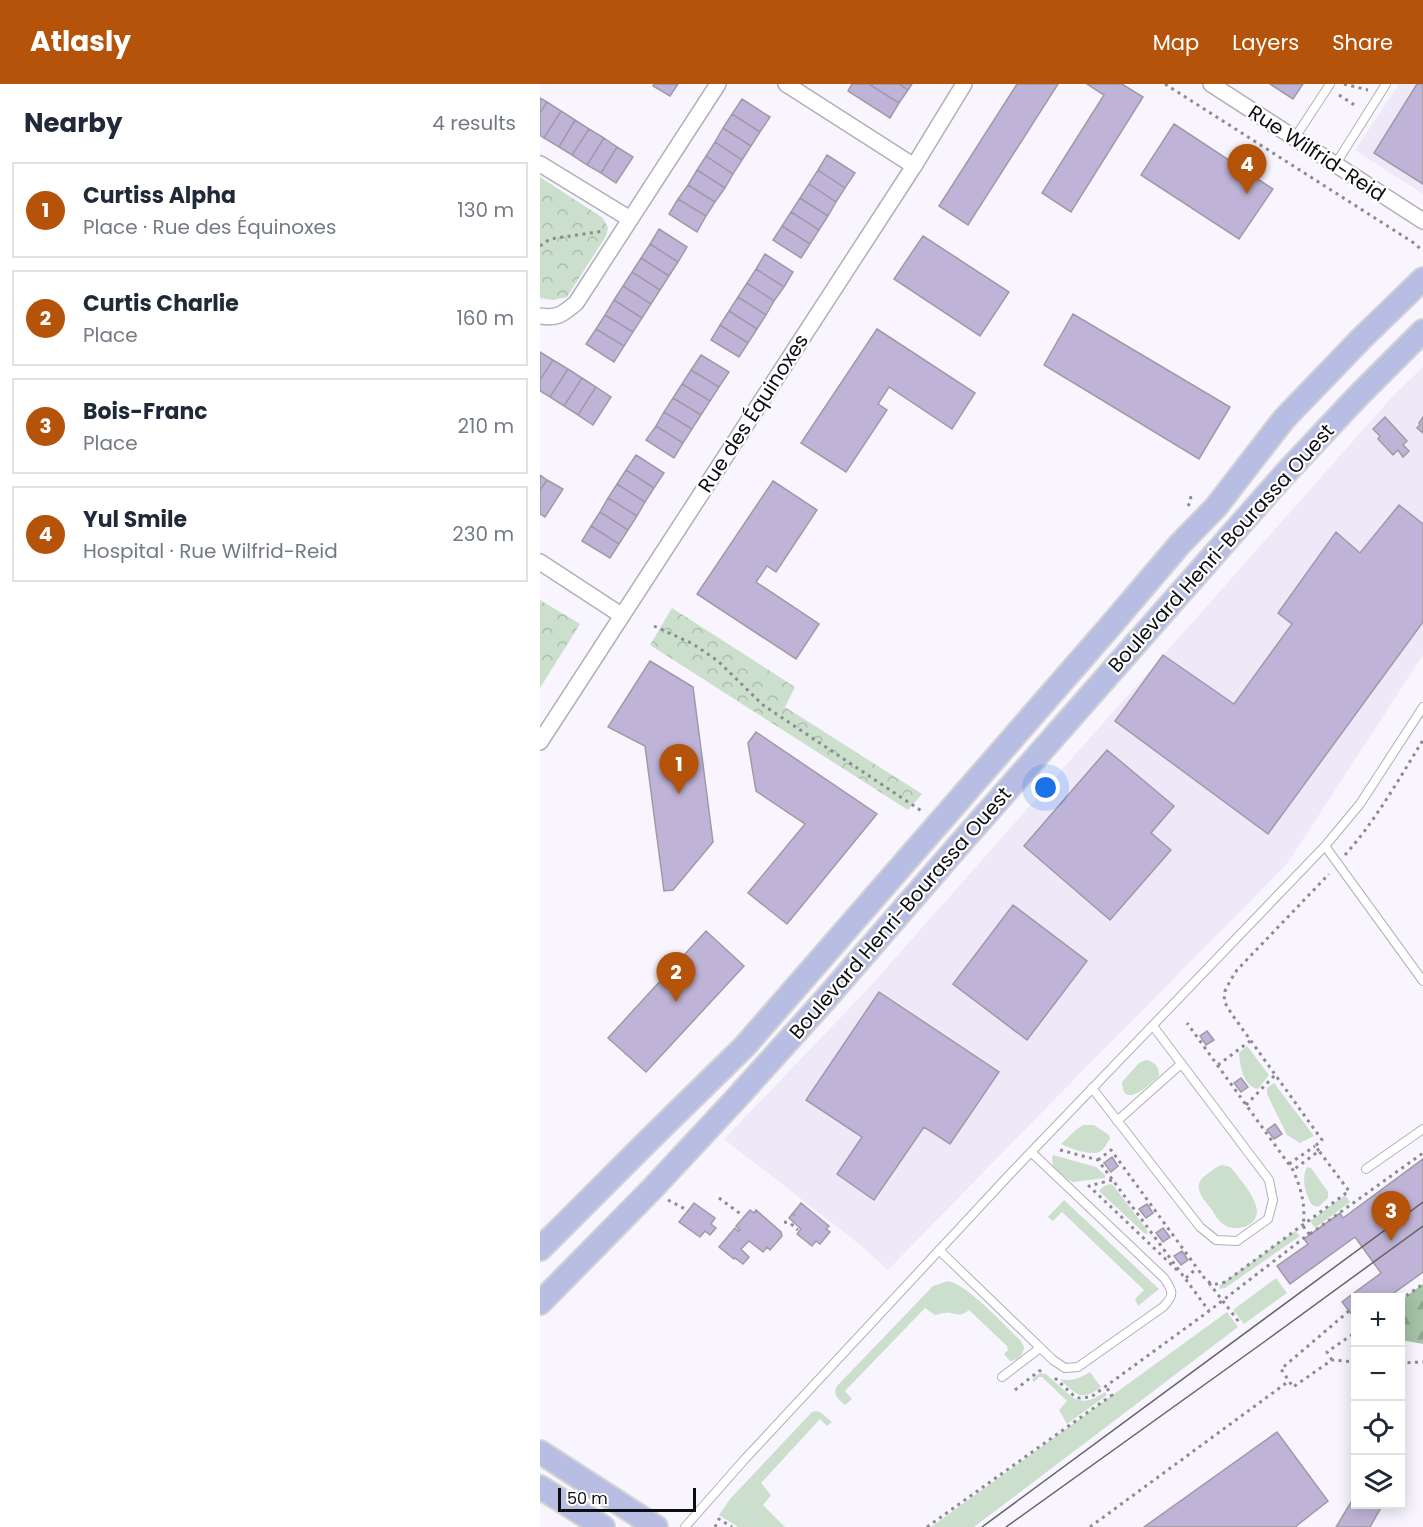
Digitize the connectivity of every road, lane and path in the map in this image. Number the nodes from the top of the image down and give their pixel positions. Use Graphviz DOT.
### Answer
graph roads {
  1 [pos="718,84"];
  2 [pos="786,84"];
  3 [pos="964,84"];
  4 [pos="1165,84"];
  5 [pos="1210,84"];
  6 [pos="1330,84"];
  7 [pos="1344,84"];
  8 [pos="1386,84"];
  9 [pos="1373,91"];
  10 [pos="1338,94"];
  11 [pos="1362,109"];
  12 [pos="1294,139"];
  13 [pos="540,164"];
  14 [pos="1335,165"];
  15 [pos="914,166"];
  16 [pos="630,219"];
  17 [pos="1423,221"];
  18 [pos="606,231"];
  19 [pos="540,246"];
  20 [pos="1423,251"];
  21 [pos="1423,279"];
  22 [pos="540,316"];
  23 [pos="1423,331"];
  24 [pos="540,562"];
  25 [pos="621,615"];
  26 [pos="654,626"];
  27 [pos="1423,707"];
  28 [pos="1423,740"];
  29 [pos="540,742"];
  30 [pos="924,813"];
  31 [pos="1325,846"];
  32 [pos="1345,855"];
  33 [pos="1328,876"];
  34 [pos="1423,981"];
  35 [pos="1187,1023"];
  36 [pos="1152,1026"];
  37 [pos="1250,1041"];
  38 [pos="1181,1064"];
  39 [pos="1218,1066"];
  40 [pos="1275,1075"];
  41 [pos="1092,1088"];
  42 [pos="1246,1106"];
  43 [pos="1117,1121"];
  44 [pos="1423,1129"];
  45 [pos="1315,1146"];
  46 [pos="1060,1150"];
  47 [pos="1111,1150"];
  48 [pos="1319,1151"];
  49 [pos="1031,1152"];
  50 [pos="1423,1153"];
  51 [pos="1098,1160"];
  52 [pos="1289,1164"];
  53 [pos="1366,1169"];
  54 [pos="1293,1170"];
  55 [pos="1381,1174"];
  56 [pos="1113,1180"];
  57 [pos="1385,1180"];
  58 [pos="1349,1191"];
  59 [pos="662,1197"];
  60 [pos="719,1198"];
  61 [pos="685,1209"];
  62 [pos="742,1215"];
  63 [pos="784,1222"];
  64 [pos="798,1230"];
  65 [pos="1310,1234"];
  66 [pos="540,1249"];
  67 [pos="939,1250"];
  68 [pos="1197,1268"];
  69 [pos="1186,1278"];
  70 [pos="1209,1283"];
  71 [pos="1423,1284"];
  72 [pos="1405,1297"];
  73 [pos="1223,1300"];
  74 [pos="540,1303"];
  75 [pos="1209,1311"];
  76 [pos="1349,1311"];
  77 [pos="1239,1323"];
  78 [pos="1351,1335"];
  79 [pos="1040,1348"];
  80 [pos="1332,1360"];
  81 [pos="1351,1362"];
  82 [pos="1423,1362"];
  83 [pos="1405,1363"];
  84 [pos="1002,1377"];
  85 [pos="1289,1381"];
  86 [pos="1106,1387"];
  87 [pos="1015,1390"];
  88 [pos="540,1452"];
  89 [pos="540,1487"];
  90 [pos="591,1522"];
  91 [pos="656,1527"];
  92 [pos="686,1527"];
  93 [pos="715,1527"];
  94 [pos="732,1527"];
  95 [pos="927,1527"];
  96 [pos="1090,1527"];
  1 -- 16 [label="street"];
  2 -- 15 [label="street"];
  3 -- 15 [label="street, Rue des Équinoxes"];
  4 -- 20 [label="path, Rue Wilfrid-Reid"];
  5 -- 12 [label="street, Rue Wilfrid-Reid"];
  6 -- 12 [label="lane"];
  7 -- 9 [label="path"];
  8 -- 14 [label="lane"];
  10 -- 11 [label="path"];
  12 -- 14 [label="street, Rue Wilfrid-Reid"];
  13 -- 16 [label="street"];
  14 -- 17 [label="street, Rue Wilfrid-Reid"];
  15 -- 25 [label="street, Rue des Équinoxes"];
  16 -- 22 [label="street"];
  18 -- 19 [label="path"];
  21 -- 66 [label="main road, Boulevard Henri-Bourassa Ouest"];
  23 -- 74 [label="main road, Boulevard Henri-Bourassa Ouest"];
  24 -- 25 [label="street"];
  25 -- 29 [label="street, Rue des Équinoxes"];
  26 -- 30 [label="path"];
  27 -- 31 [label="lane"];
  28 -- 32 [label="path"];
  31 -- 34 [label="lane"];
  31 -- 36 [label="lane"];
  33 -- 37 [label="path"];
  35 -- 39 [label="path"];
  36 -- 38 [label="lane"];
  36 -- 41 [label="lane"];
  37 -- 39 [label="path"];
  37 -- 40 [label="path"];
  38 -- 43 [label="lane"];
  38 -- 43 [label="lane"];
  39 -- 42 [label="path"];
  40 -- 42 [label="path"];
  40 -- 45 [label="path"];
  41 -- 43 [label="lane"];
  41 -- 49 [label="lane"];
  42 -- 52 [label="path"];
  44 -- 53 [label="lane"];
  45 -- 48 [label="path"];
  45 -- 52 [label="path"];
  46 -- 51 [label="path"];
  47 -- 51 [label="path"];
  48 -- 54 [label="path"];
  48 -- 58 [label="path"];
  49 -- 67 [label="lane"];
  49 -- 79 [label="lane"];
  50 -- 57 [label="path"];
  51 -- 56 [label="path"];
  52 -- 54 [label="path"];
  54 -- 65 [label="path"];
  55 -- 57 [label="path"];
  56 -- 69 [label="path"];
  56 -- 69 [label="path"];
  57 -- 65 [label="path"];
  59 -- 61 [label="path"];
  60 -- 62 [label="path"];
  63 -- 64 [label="path"];
  65 -- 73 [label="path"];
  67 -- 79 [label="lane"];
  67 -- 92 [label="lane"];
  68 -- 69 [label="path"];
  69 -- 75 [label="path"];
  70 -- 73 [label="path"];
  71 -- 72 [label="path"];
  73 -- 75 [label="path"];
  73 -- 77 [label="path"];
  75 -- 86 [label="path"];
  76 -- 85 [label="path"];
  78 -- 80 [label="path"];
  79 -- 84 [label="lane"];
  80 -- 81 [label="path"];
  80 -- 85 [label="path"];
  82 -- 83 [label="path"];
  85 -- 96 [label="path"];
  86 -- 87 [label="path"];
  86 -- 95 [label="path"];
  88 -- 91 [label="main road"];
  89 -- 90 [label="main road"];
  93 -- 94 [label="path"];
}
